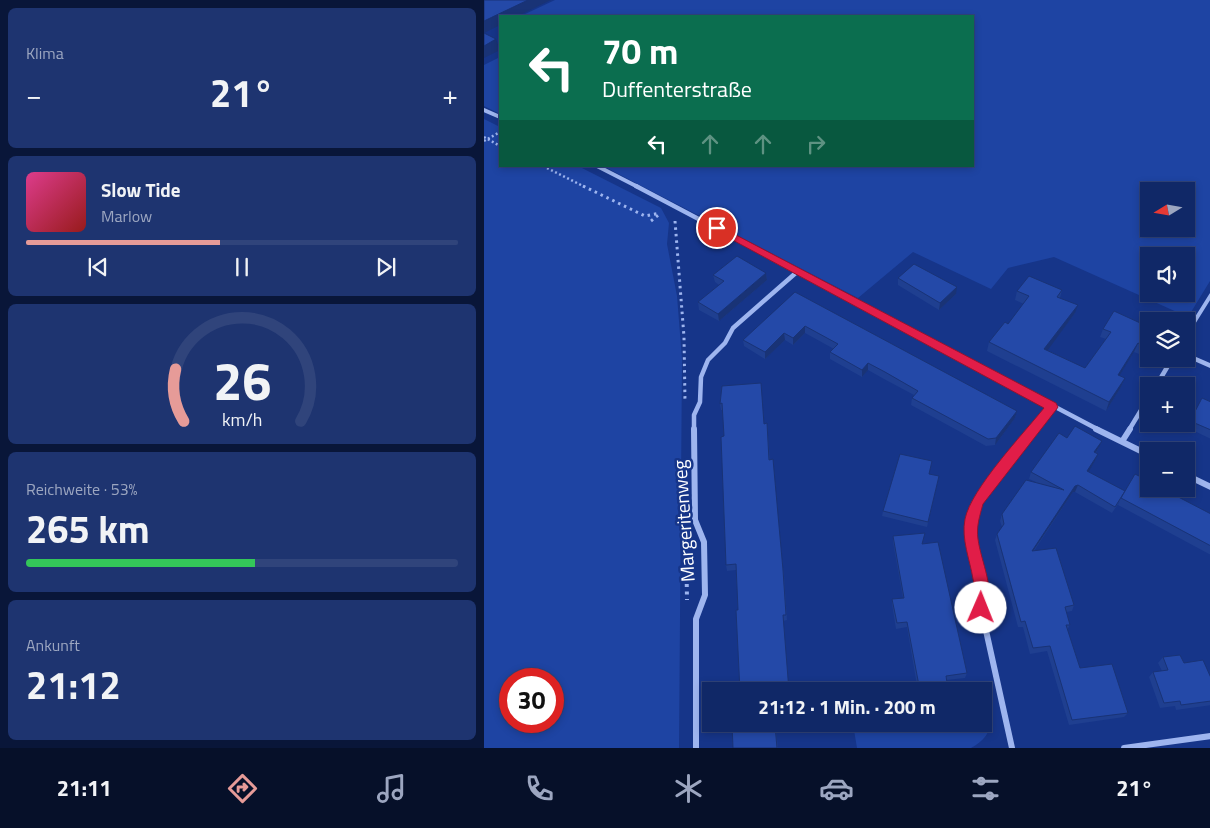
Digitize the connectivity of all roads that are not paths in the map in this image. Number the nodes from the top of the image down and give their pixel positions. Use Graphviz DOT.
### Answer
graph roads {
  1 [pos="484,110"];
  2 [pos="499,117"];
  3 [pos="599,167"];
  4 [pos="798,271"];
  5 [pos="1210,295"];
  6 [pos="1195,320"];
  7 [pos="1195,359"];
  8 [pos="1210,366"];
  9 [pos="1052,407"];
  10 [pos="1140,412"];
  11 [pos="1123,440"];
  12 [pos="1140,449"];
  13 [pos="1195,480"];
  14 [pos="1210,487"];
  15 [pos="1210,736"];
  16 [pos="696,748"];
  17 [pos="1012,748"];
  18 [pos="1124,748"];
  1 -- 2 [label="street"];
  3 -- 4 [label="street"];
  4 -- 9 [label="street"];
  4 -- 16 [label="street, Margeritenweg"];
  5 -- 6 [label="lane"];
  7 -- 8 [label="street"];
  9 -- 11 [label="street"];
  9 -- 17 [label="street"];
  10 -- 11 [label="street"];
  11 -- 12 [label="street"];
  13 -- 14 [label="street"];
  15 -- 18 [label="street"];
}
